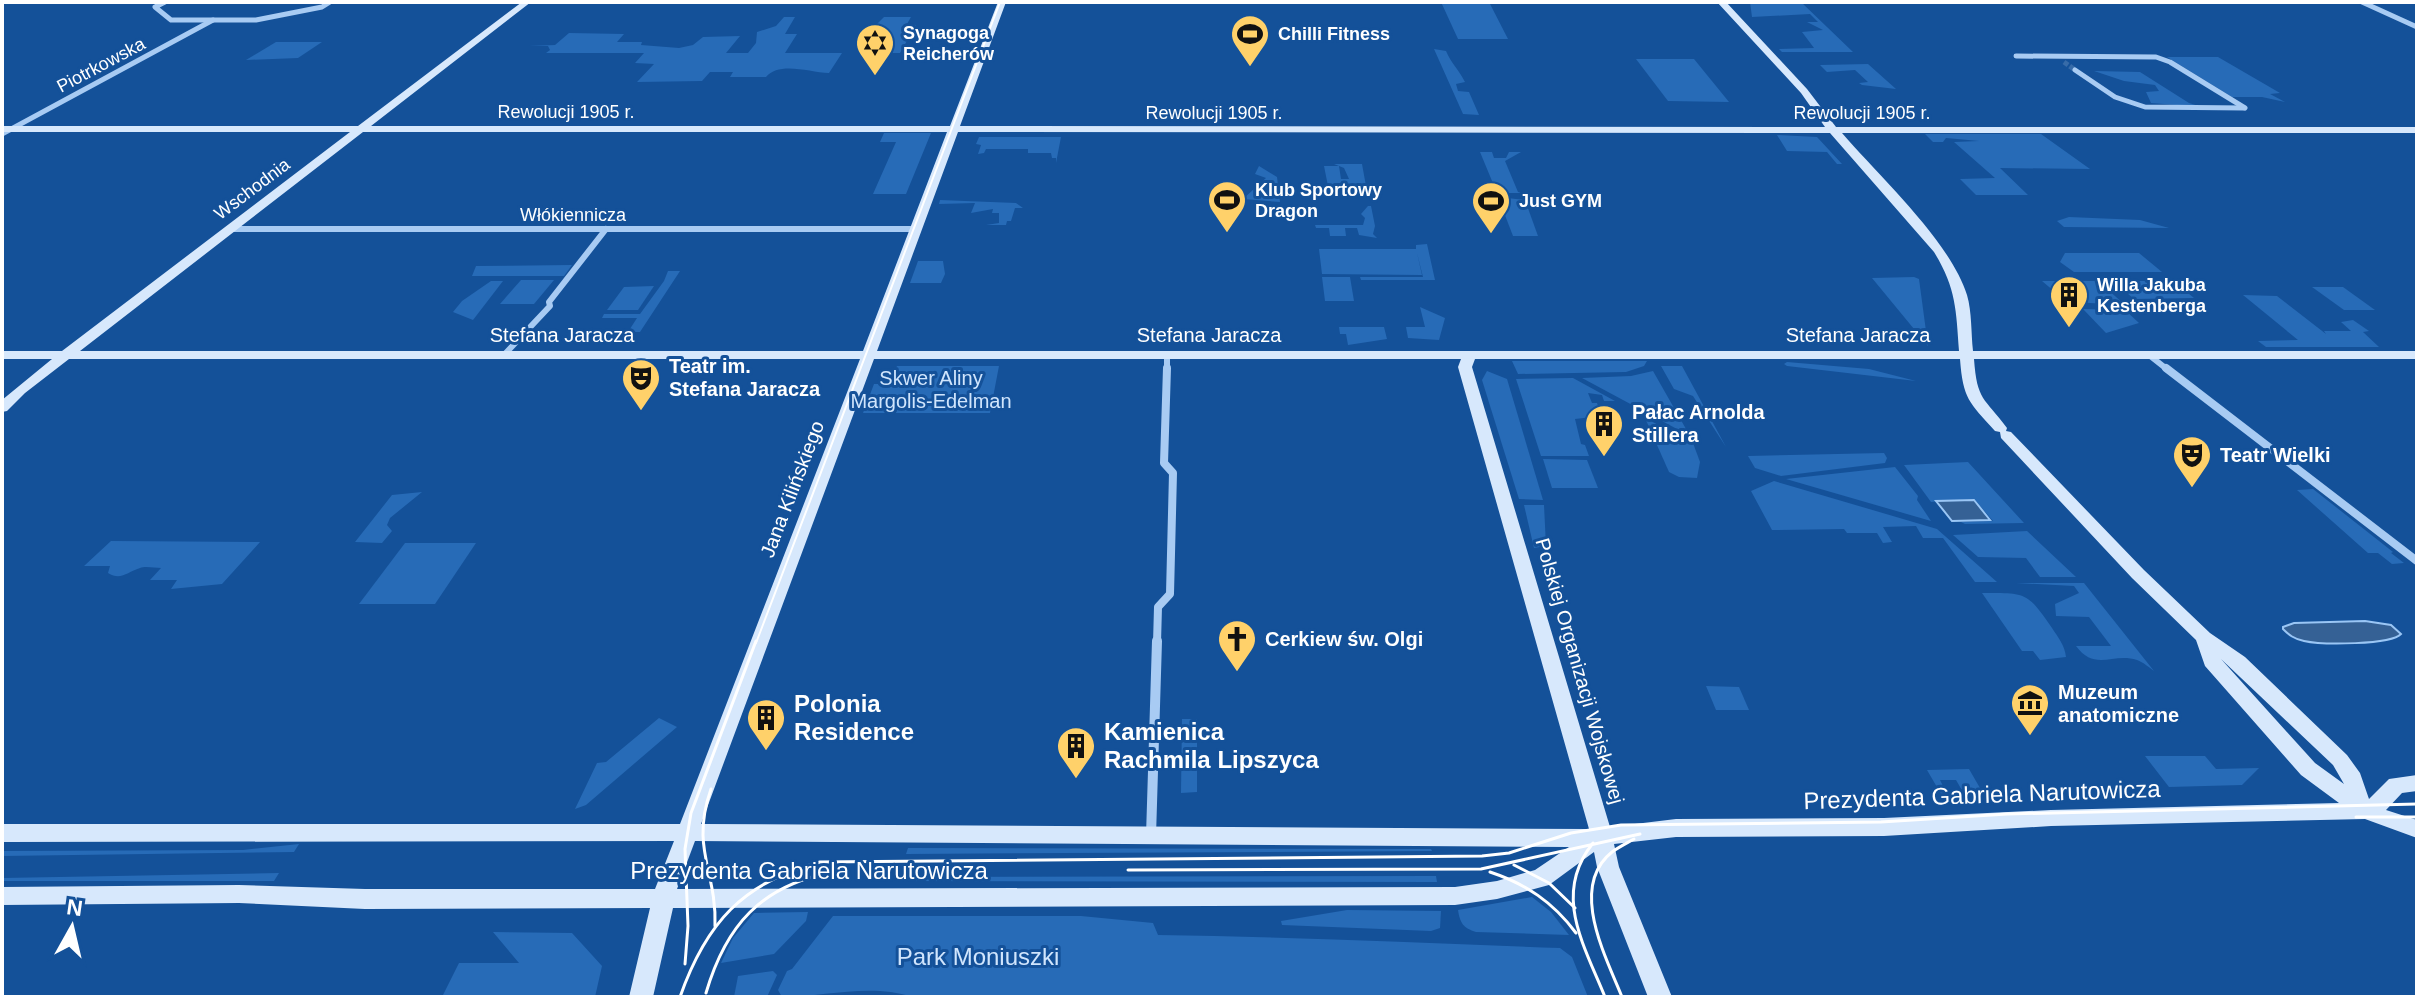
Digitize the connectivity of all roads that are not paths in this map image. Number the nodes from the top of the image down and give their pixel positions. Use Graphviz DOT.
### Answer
graph roads {
  1 [pos="165,2"];
  2 [pos="330,2"];
  3 [pos="527,2"];
  4 [pos="1013,2"];
  5 [pos="1721,2"];
  6 [pos="2362,2"];
  7 [pos="1001,5"];
  8 [pos="213,20"];
  9 [pos="2417,27"];
  10 [pos="2016,56"];
  11 [pos="2055,56"];
  12 [pos="2064,62"];
  13 [pos="2075,70"];
  14 [pos="361,129"];
  15 [pos="954,129"];
  16 [pos="1832,129"];
  17 [pos="2417,130"];
  18 [pos="5,131"];
  19 [pos="230,229"];
  20 [pos="606,229"];
  21 [pos="916,229"];
  22 [pos="2,355"];
  23 [pos="65,355"];
  24 [pos="504,355"];
  25 [pos="1470,355"];
  26 [pos="1965,355"];
  27 [pos="2149,355"];
  28 [pos="2417,355"];
  29 [pos="868,356"];
  30 [pos="1167,356"];
  31 [pos="2,408"];
  32 [pos="2417,561"];
  33 [pos="2204,637"];
  34 [pos="2417,783"];
  35 [pos="2365,811"];
  36 [pos="2417,829"];
  37 [pos="2,833"];
  38 [pos="687,833"];
  39 [pos="1150,837"];
  40 [pos="1601,837"];
  41 [pos="2,896"];
  42 [pos="662,898"];
  43 [pos="641,997"];
  44 [pos="1660,997"];
  1 -- 8 [label="street"];
  2 -- 8 [label="street"];
  3 -- 14 [label="street, Wschodnia"];
  4 -- 7 [label="street"];
  5 -- 16 [label="street"];
  6 -- 9 [label="street"];
  7 -- 15 [label="street, Jana Kilińskiego"];
  8 -- 18 [label="street, Piotrkowska"];
  10 -- 11 [label="street"];
  11 -- 12 [label="street"];
  11 -- 13 [label="street"];
  14 -- 15 [label="street, Rewolucji 1905 r."];
  14 -- 18 [label="street, Rewolucji 1905 r."];
  14 -- 19 [label="street, Wschodnia"];
  15 -- 16 [label="street, Rewolucji 1905 r."];
  15 -- 21 [label="street, Jana Kilińskiego"];
  16 -- 17 [label="street, Rewolucji 1905 r."];
  16 -- 26 [label="street"];
  19 -- 20 [label="street, Włókiennicza"];
  19 -- 23 [label="street, Wschodnia"];
  20 -- 21 [label="street, Włókiennicza"];
  20 -- 24 [label="street"];
  21 -- 29 [label="street, Jana Kilińskiego"];
  22 -- 23 [label="street, Stefana Jaracza"];
  23 -- 24 [label="street, Stefana Jaracza"];
  23 -- 31 [label="street, Wschodnia"];
  24 -- 29 [label="street, Stefana Jaracza"];
  25 -- 26 [label="street, Stefana Jaracza"];
  25 -- 30 [label="street, Stefana Jaracza"];
  25 -- 40 [label="street, Polskiej Organizacji Wojskowej"];
  26 -- 27 [label="street, Stefana Jaracza"];
  26 -- 33 [label="street"];
  27 -- 28 [label="street, Stefana Jaracza"];
  27 -- 32 [label="street"];
  29 -- 30 [label="street, Stefana Jaracza"];
  29 -- 38 [label="street, Jana Kilińskiego"];
  30 -- 39 [label="street"];
  33 -- 35 [label="street"];
  33 -- 35 [label="street"];
  34 -- 35 [label="street"];
  35 -- 36 [label="street, Prezydenta Gabriela Narutowicza"];
  35 -- 40 [label="street, Prezydenta Gabriela Narutowicza"];
  37 -- 38 [label="street, Prezydenta Gabriela Narutowicza"];
  38 -- 39 [label="street, Prezydenta Gabriela Narutowicza"];
  38 -- 42 [label="street, Jana Kilińskiego"];
  39 -- 40 [label="street, Prezydenta Gabriela Narutowicza"];
  40 -- 42 [label="street, Prezydenta Gabriela Narutowicza"];
  40 -- 44 [label="street, Polskiej Organizacji Wojskowej"];
  41 -- 42 [label="street, Prezydenta Gabriela Narutowicza"];
  42 -- 43 [label="street, Jana Kilińskiego"];
}
